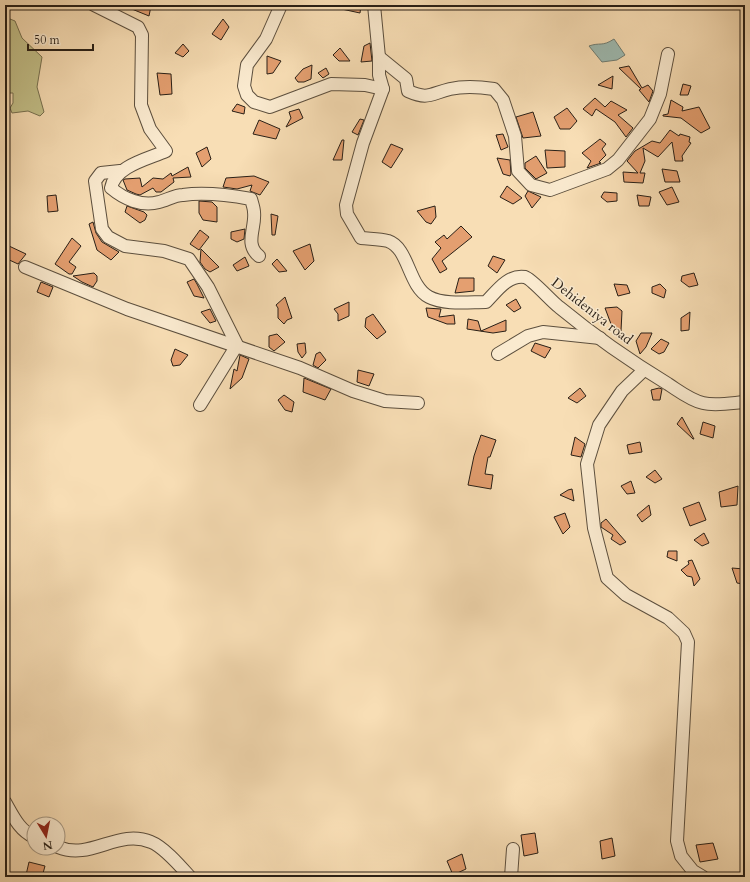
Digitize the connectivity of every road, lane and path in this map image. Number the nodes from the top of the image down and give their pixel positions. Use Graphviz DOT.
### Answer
graph roads {
  1 [pos="94,5"];
  2 [pos="281,5"];
  3 [pos="374,5"];
  4 [pos="668,54"];
  5 [pos="379,57"];
  6 [pos="383,89"];
  7 [pos="120,171"];
  8 [pos="259,256"];
  9 [pos="26,267"];
  10 [pos="600,338"];
  11 [pos="237,345"];
  12 [pos="498,354"];
  13 [pos="644,370"];
  14 [pos="745,402"];
  15 [pos="418,403"];
  16 [pos="200,405"];
  17 [pos="5,802"];
  18 [pos="26,833"];
  19 [pos="66,849"];
  20 [pos="513,849"];
  21 [pos="190,877"];
  22 [pos="511,877"];
  23 [pos="703,877"];
  1 -- 7 [label="street"];
  2 -- 6 [label="street"];
  3 -- 5 [label="street"];
  4 -- 5 [label="street"];
  5 -- 6 [label="street"];
  6 -- 10 [label="street, Dehideniya road"];
  7 -- 8 [label="street"];
  7 -- 11 [label="street"];
  9 -- 11 [label="street"];
  10 -- 12 [label="street"];
  10 -- 13 [label="street, Dehideniya road"];
  11 -- 15 [label="street"];
  11 -- 16 [label="street"];
  13 -- 14 [label="street, Dehideniya road"];
  13 -- 23 [label="street"];
  17 -- 18 [label="street"];
  19 -- 21 [label="street"];
  20 -- 22 [label="street"];
}
